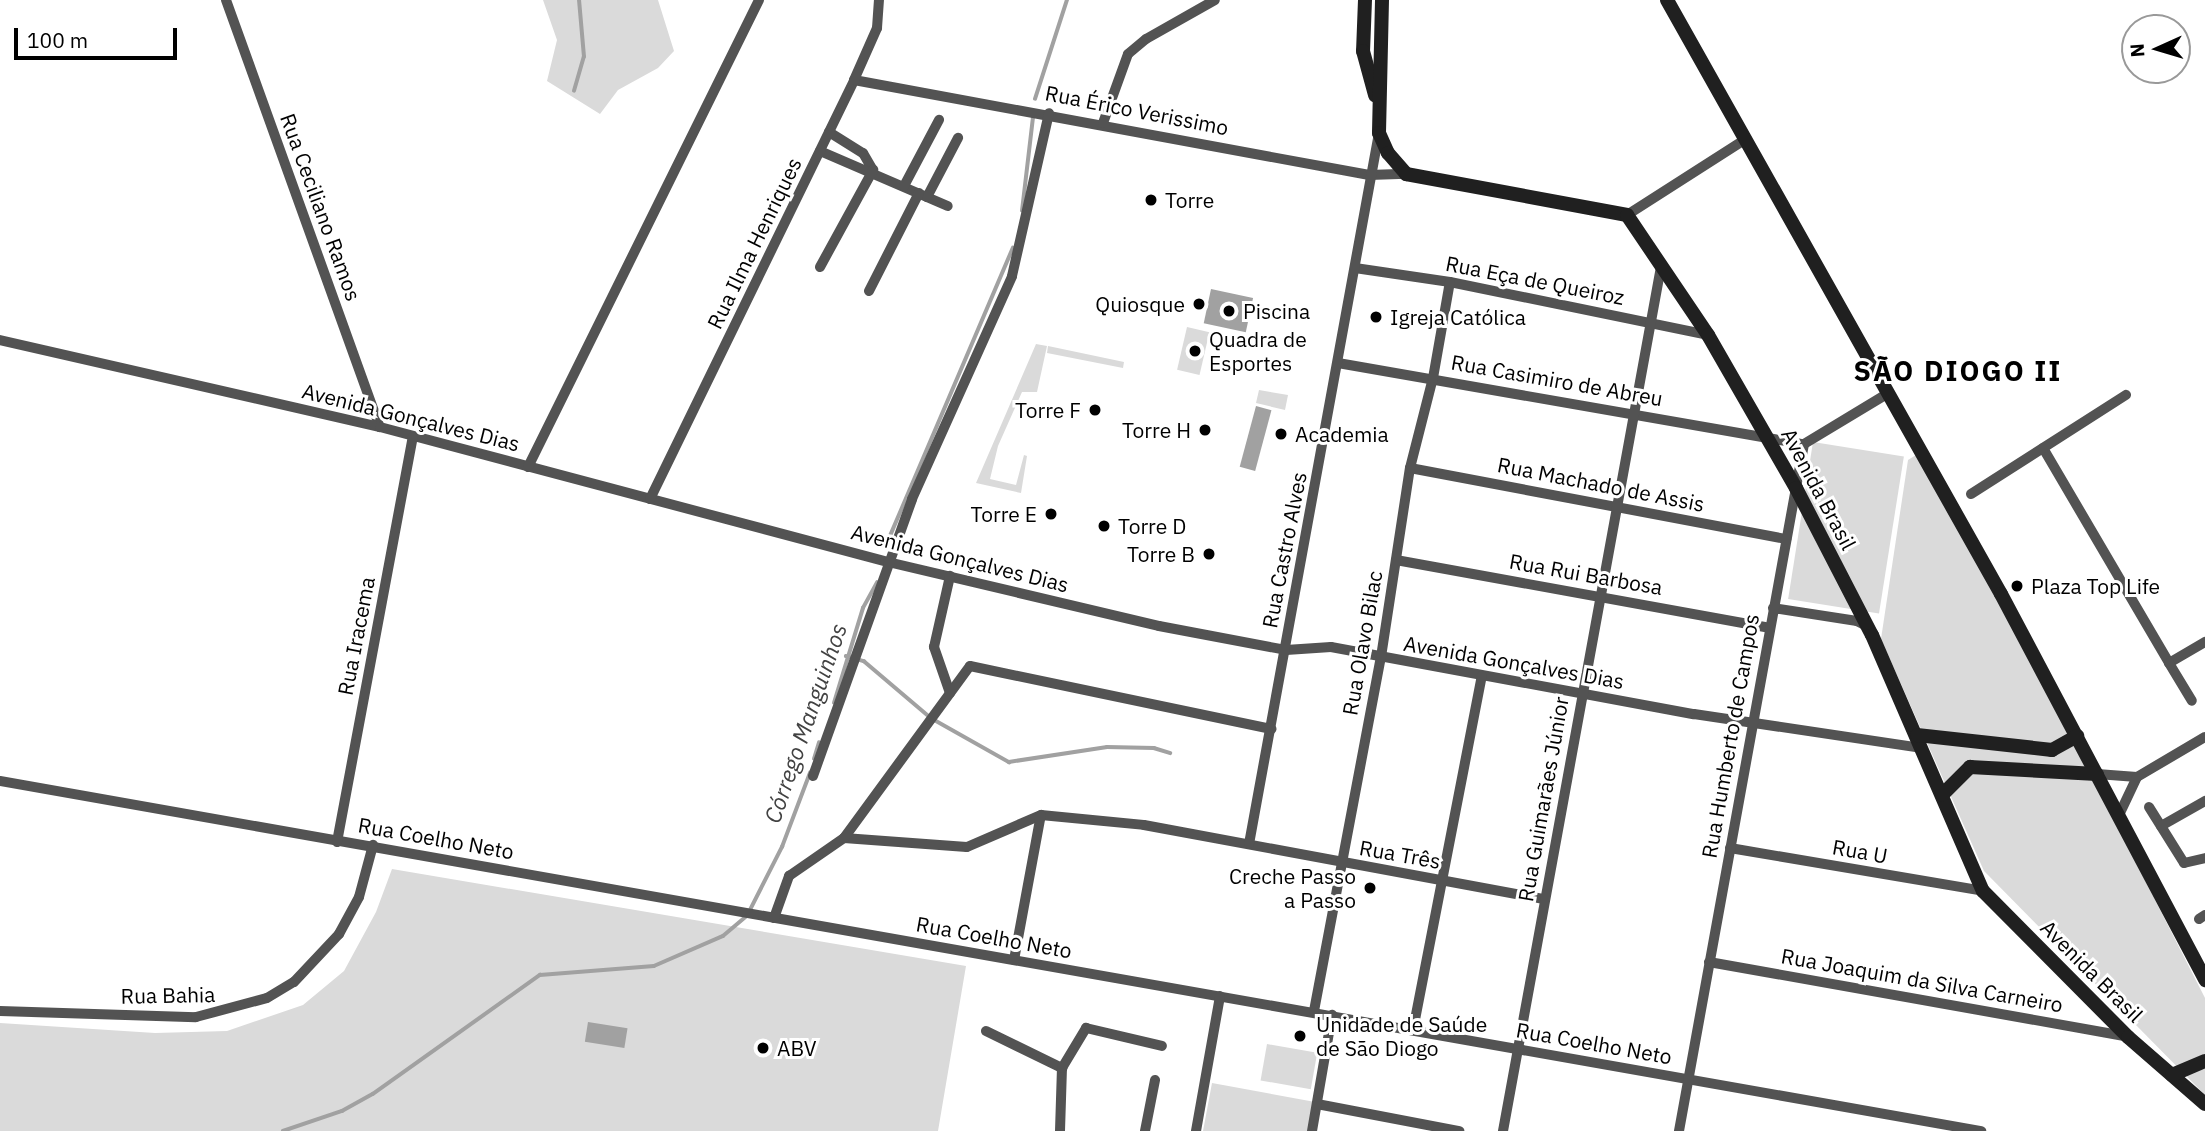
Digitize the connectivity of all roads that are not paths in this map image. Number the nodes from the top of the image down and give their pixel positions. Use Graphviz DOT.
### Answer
graph roads {
  1 [pos="226,0"];
  2 [pos="759,0"];
  3 [pos="878,0"];
  4 [pos="1215,0"];
  5 [pos="1366,0"];
  6 [pos="1382,0"];
  7 [pos="1667,0"];
  8 [pos="854,80"];
  9 [pos="1379,111"];
  10 [pos="1046,112"];
  11 [pos="939,120"];
  12 [pos="1103,123"];
  13 [pos="829,132"];
  14 [pos="1379,133"];
  15 [pos="958,138"];
  16 [pos="1746,139"];
  17 [pos="820,150"];
  18 [pos="873,170"];
  19 [pos="1406,174"];
  20 [pos="1369,175"];
  21 [pos="904,186"];
  22 [pos="923,195"];
  23 [pos="947,206"];
  24 [pos="1627,215"];
  25 [pos="820,267"];
  26 [pos="1661,267"];
  27 [pos="1354,268"];
  28 [pos="1450,282"];
  29 [pos="869,291"];
  30 [pos="1650,321"];
  31 [pos="1708,335"];
  32 [pos="0,340"];
  33 [pos="1338,363"];
  34 [pos="1433,378"];
  35 [pos="1887,394"];
  36 [pos="2126,396"];
  37 [pos="1635,413"];
  38 [pos="380,427"];
  39 [pos="413,438"];
  40 [pos="1769,438"];
  41 [pos="1804,444"];
  42 [pos="2043,448"];
  43 [pos="528,467"];
  44 [pos="1410,468"];
  45 [pos="1796,488"];
  46 [pos="1971,494"];
  47 [pos="650,499"];
  48 [pos="1616,506"];
  49 [pos="1786,539"];
  50 [pos="1396,560"];
  51 [pos="888,562"];
  52 [pos="950,576"];
  53 [pos="1600,596"];
  54 [pos="1773,608"];
  55 [pos="1867,626"];
  56 [pos="1769,628"];
  57 [pos="2205,642"];
  58 [pos="1286,650"];
  59 [pos="1381,657"];
  60 [pos="2169,663"];
  61 [pos="1482,676"];
  62 [pos="950,693"];
  63 [pos="1582,693"];
  64 [pos="2192,701"];
  65 [pos="1752,722"];
  66 [pos="1271,729"];
  67 [pos="2077,736"];
  68 [pos="2205,737"];
  69 [pos="1920,742"];
  70 [pos="2097,774"];
  71 [pos="813,776"];
  72 [pos="2137,777"];
  73 [pos="0,781"];
  74 [pos="1942,795"];
  75 [pos="2205,801"];
  76 [pos="2149,807"];
  77 [pos="1041,815"];
  78 [pos="2119,815"];
  79 [pos="2161,826"];
  80 [pos="844,838"];
  81 [pos="337,842"];
  82 [pos="1249,844"];
  83 [pos="373,845"];
  84 [pos="1730,848"];
  85 [pos="2205,858"];
  86 [pos="1342,864"];
  87 [pos="1444,881"];
  88 [pos="1983,891"];
  89 [pos="1545,899"];
  90 [pos="774,918"];
  91 [pos="1014,960"];
  92 [pos="1709,962"];
  93 [pos="2205,980"];
  94 [pos="1220,996"];
  95 [pos="0,1011"];
  96 [pos="1314,1011"];
  97 [pos="1332,1015"];
  98 [pos="1413,1030"];
  99 [pos="986,1031"];
  100 [pos="2128,1037"];
  101 [pos="1162,1046"];
  102 [pos="1518,1049"];
  103 [pos="2205,1061"];
  104 [pos="1062,1068"];
  105 [pos="2172,1076"];
  106 [pos="1155,1080"];
  107 [pos="1688,1080"];
  108 [pos="1317,1104"];
  109 [pos="2205,1104"];
  110 [pos="1060,1131"];
  111 [pos="1145,1131"];
  112 [pos="1196,1131"];
  113 [pos="1312,1131"];
  114 [pos="1459,1131"];
  115 [pos="1503,1131"];
  116 [pos="1679,1131"];
  117 [pos="1982,1131"];
  1 -- 38 [label="street, Rua Ceciliano Ramos"];
  2 -- 43 [label="street"];
  3 -- 8 [label="street, Rua Ilma Henriques"];
  4 -- 12 [label="street"];
  5 -- 9 [label="street"];
  6 -- 9 [label="street"];
  7 -- 16 [label="street"];
  8 -- 10 [label="street, Rua Érico Verissimo"];
  8 -- 13 [label="street, Rua Ilma Henriques"];
  9 -- 14 [label="street"];
  10 -- 12 [label="street, Rua Érico Verissimo"];
  10 -- 51 [label="street"];
  11 -- 21 [label="street"];
  12 -- 20 [label="street, Rua Érico Verissimo"];
  13 -- 17 [label="street, Rua Ilma Henriques"];
  13 -- 18 [label="street"];
  14 -- 19 [label="street"];
  14 -- 20 [label="street"];
  15 -- 22 [label="street"];
  16 -- 24 [label="street"];
  16 -- 35 [label="street"];
  17 -- 18 [label="street"];
  17 -- 47 [label="street, Rua Ilma Henriques"];
  18 -- 21 [label="street"];
  18 -- 25 [label="street"];
  19 -- 20 [label="street"];
  19 -- 24 [label="street"];
  20 -- 27 [label="street, Rua Castro Alves"];
  21 -- 22 [label="street"];
  22 -- 23 [label="street"];
  22 -- 29 [label="street"];
  24 -- 26 [label="street, Avenida Brasil"];
  26 -- 30 [label="street, Rua Guimarães Júnior"];
  26 -- 31 [label="street, Avenida Brasil"];
  27 -- 28 [label="street, Rua Eça de Queiroz"];
  27 -- 33 [label="street, Rua Castro Alves"];
  28 -- 30 [label="street, Rua Eça de Queiroz"];
  28 -- 34 [label="street, Rua Olavo Bilac"];
  30 -- 31 [label="street, Rua Eça de Queiroz"];
  30 -- 37 [label="street, Rua Guimarães Júnior"];
  31 -- 40 [label="street, Avenida Brasil"];
  32 -- 38 [label="street, Avenida Gonçalves Dias"];
  33 -- 34 [label="street, Rua Casimiro de Abreu"];
  33 -- 58 [label="street, Rua Castro Alves"];
  34 -- 37 [label="street, Rua Casimiro de Abreu"];
  34 -- 44 [label="street, Rua Olavo Bilac"];
  35 -- 41 [label="street"];
  35 -- 67 [label="street"];
  36 -- 42 [label="street"];
  37 -- 40 [label="street, Rua Casimiro de Abreu"];
  37 -- 48 [label="street, Rua Guimarães Júnior"];
  38 -- 39 [label="street, Avenida Gonçalves Dias"];
  39 -- 43 [label="street, Avenida Gonçalves Dias"];
  39 -- 81 [label="street, Rua Iracema"];
  40 -- 41 [label="street, Rua Casimiro de Abreu"];
  40 -- 45 [label="street, Avenida Brasil"];
  41 -- 45 [label="street, Rua Humberto de Campos"];
  42 -- 46 [label="street"];
  42 -- 60 [label="street"];
  43 -- 47 [label="street, Avenida Gonçalves Dias"];
  44 -- 48 [label="street, Rua Machado de Assis"];
  44 -- 50 [label="street, Rua Olavo Bilac"];
  45 -- 49 [label="street, Rua Humberto de Campos"];
  45 -- 55 [label="street, Avenida Brasil"];
  47 -- 51 [label="street, Avenida Gonçalves Dias"];
  48 -- 49 [label="street, Rua Machado de Assis"];
  48 -- 53 [label="street, Rua Guimarães Júnior"];
  49 -- 54 [label="street, Rua Humberto de Campos"];
  50 -- 53 [label="street, Rua Rui Barbosa"];
  50 -- 59 [label="street, Rua Olavo Bilac"];
  51 -- 52 [label="street, Avenida Gonçalves Dias"];
  51 -- 71 [label="street"];
  52 -- 58 [label="street, Avenida Gonçalves Dias"];
  52 -- 62 [label="street"];
  53 -- 56 [label="street, Rua Rui Barbosa"];
  53 -- 63 [label="street, Rua Guimarães Júnior"];
  54 -- 55 [label="street"];
  54 -- 56 [label="street, Rua Humberto de Campos"];
  55 -- 69 [label="street, Avenida Brasil"];
  56 -- 65 [label="street, Rua Humberto de Campos"];
  57 -- 60 [label="street"];
  58 -- 59 [label="street, Avenida Gonçalves Dias"];
  58 -- 66 [label="street, Rua Castro Alves"];
  59 -- 61 [label="street, Avenida Gonçalves Dias"];
  59 -- 86 [label="street, Rua Olavo Bilac"];
  60 -- 64 [label="street"];
  61 -- 63 [label="street, Avenida Gonçalves Dias"];
  61 -- 87 [label="street"];
  62 -- 66 [label="street"];
  62 -- 80 [label="street"];
  63 -- 65 [label="street, Avenida Gonçalves Dias"];
  63 -- 89 [label="street, Rua Guimarães Júnior"];
  65 -- 69 [label="street, Avenida Gonçalves Dias"];
  65 -- 84 [label="street, Rua Humberto de Campos"];
  66 -- 82 [label="street, Rua Castro Alves"];
  67 -- 69 [label="street"];
  67 -- 70 [label="street"];
  68 -- 72 [label="street"];
  69 -- 74 [label="street, Avenida Brasil"];
  70 -- 72 [label="street"];
  70 -- 74 [label="street"];
  70 -- 78 [label="street"];
  72 -- 78 [label="street"];
  73 -- 81 [label="street, Rua Coelho Neto"];
  74 -- 88 [label="street, Avenida Brasil"];
  75 -- 79 [label="street"];
  76 -- 79 [label="street"];
  77 -- 80 [label="street"];
  77 -- 82 [label="street, Rua Três"];
  77 -- 91 [label="street"];
  78 -- 93 [label="street"];
  79 -- 85 [label="street"];
  80 -- 90 [label="street"];
  81 -- 83 [label="street, Rua Coelho Neto"];
  82 -- 86 [label="street, Rua Três"];
  83 -- 90 [label="street, Rua Coelho Neto"];
  83 -- 95 [label="street, Rua Bahia"];
  84 -- 88 [label="street, Rua U"];
  84 -- 92 [label="street, Rua Humberto de Campos"];
  86 -- 87 [label="street, Rua Três"];
  86 -- 96 [label="street, Rua Olavo Bilac"];
  87 -- 89 [label="street, Rua Três"];
  87 -- 98 [label="street"];
  88 -- 100 [label="street, Avenida Brasil"];
  89 -- 102 [label="street, Rua Guimarães Júnior"];
  90 -- 91 [label="street, Rua Coelho Neto"];
  91 -- 94 [label="street, Rua Coelho Neto"];
  92 -- 100 [label="street, Rua Joaquim da Silva Carneiro"];
  92 -- 107 [label="street, Rua Humberto de Campos"];
  94 -- 96 [label="street, Rua Coelho Neto"];
  94 -- 112 [label="street"];
  96 -- 97 [label="street, Rua Coelho Neto"];
  97 -- 98 [label="street, Rua Coelho Neto"];
  97 -- 108 [label="street"];
  98 -- 102 [label="street, Rua Coelho Neto"];
  99 -- 104 [label="street"];
  100 -- 105 [label="street, Avenida Brasil"];
  101 -- 104 [label="street"];
  102 -- 107 [label="street, Rua Coelho Neto"];
  102 -- 115 [label="street, Rua Guimarães Júnior"];
  103 -- 105 [label="street"];
  104 -- 110 [label="street"];
  105 -- 109 [label="street, Avenida Brasil"];
  106 -- 111 [label="street"];
  107 -- 116 [label="street, Rua Humberto de Campos"];
  107 -- 117 [label="street, Rua Coelho Neto"];
  108 -- 113 [label="street"];
  108 -- 114 [label="street"];
}
